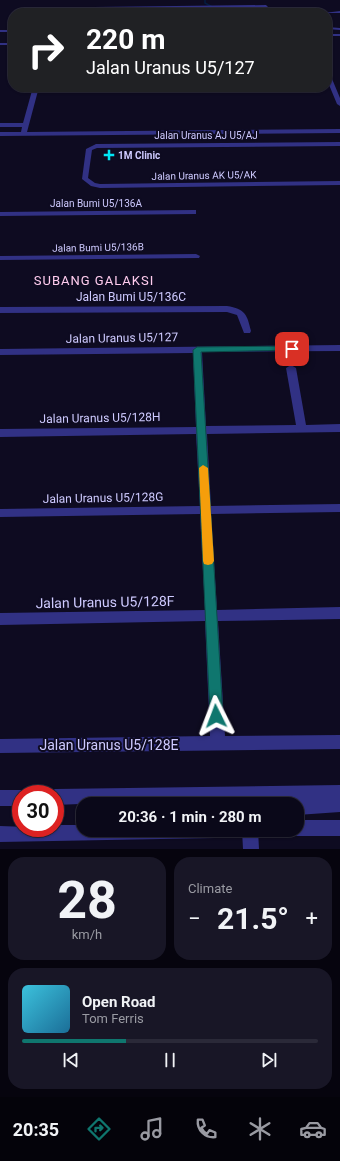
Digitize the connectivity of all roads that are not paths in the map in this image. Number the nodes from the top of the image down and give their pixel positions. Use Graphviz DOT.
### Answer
graph roads {
  1 [pos="96,0"];
  2 [pos="266,6"];
  3 [pos="94,8"];
  4 [pos="332,86"];
  5 [pos="35,92"];
  6 [pos="340,104"];
  7 [pos="0,125"];
  8 [pos="26,125"];
  9 [pos="340,131"];
  10 [pos="200,133"];
  11 [pos="0,134"];
  12 [pos="23,134"];
  13 [pos="340,144"];
  14 [pos="201,145"];
  15 [pos="87,165"];
  16 [pos="340,183"];
  17 [pos="193,212"];
  18 [pos="0,214"];
  19 [pos="196,256"];
  20 [pos="0,258"];
  21 [pos="0,310"];
  22 [pos="247,331"];
  23 [pos="340,348"];
  24 [pos="197,350"];
  25 [pos="0,352"];
  26 [pos="292,368"];
  27 [pos="340,428"];
  28 [pos="201,429"];
  29 [pos="302,429"];
  30 [pos="0,433"];
  31 [pos="340,508"];
  32 [pos="206,510"];
  33 [pos="0,513"];
  34 [pos="340,613"];
  35 [pos="211,615"];
  36 [pos="0,619"];
  37 [pos="340,742"];
  38 [pos="218,744"];
  39 [pos="0,746"];
  40 [pos="340,792"];
  41 [pos="0,798"];
  42 [pos="12,798"];
  43 [pos="64,798"];
  44 [pos="64,799"];
  45 [pos="76,800"];
  46 [pos="340,804"];
  47 [pos="304,806"];
  48 [pos="304,828"];
  49 [pos="340,828"];
  50 [pos="76,833"];
  51 [pos="0,834"];
  52 [pos="250,837"];
  53 [pos="251,849"];
  1 -- 3 [label="street"];
  2 -- 3 [label="street"];
  4 -- 6 [label="street"];
  5 -- 8 [label="street"];
  7 -- 8 [label="street"];
  8 -- 12 [label="street"];
  9 -- 10 [label="street"];
  10 -- 12 [label="street"];
  10 -- 14 [label="street"];
  11 -- 12 [label="street"];
  13 -- 14 [label="street, Jalan Uranus AJ U5/AJ"];
  14 -- 15 [label="street, Jalan Uranus AJ U5/AJ"];
  15 -- 16 [label="street, Jalan Uranus AK U5/AK"];
  17 -- 18 [label="street, Jalan Bumi U5/136A"];
  19 -- 20 [label="street, Jalan Bumi U5/136B"];
  21 -- 22 [label="street, Jalan Bumi U5/136C"];
  23 -- 24 [label="street, Jalan Uranus U5/127"];
  24 -- 25 [label="street, Jalan Uranus U5/127"];
  24 -- 28 [label="street"];
  26 -- 29 [label="street"];
  27 -- 29 [label="street, Jalan Uranus U5/128H"];
  28 -- 29 [label="street, Jalan Uranus U5/128H"];
  28 -- 30 [label="street, Jalan Uranus U5/128H"];
  28 -- 32 [label="street"];
  31 -- 32 [label="street, Jalan Uranus U5/128G"];
  32 -- 33 [label="street, Jalan Uranus U5/128G"];
  32 -- 35 [label="street"];
  34 -- 35 [label="street, Jalan Uranus U5/128F"];
  35 -- 36 [label="street, Jalan Uranus U5/128F"];
  35 -- 38 [label="street"];
  37 -- 38 [label="street, Jalan Uranus U5/128E"];
  38 -- 39 [label="street, Jalan Uranus U5/128E"];
  40 -- 43 [label="street"];
  41 -- 42 [label="street"];
  44 -- 45 [label="street"];
  46 -- 47 [label="street"];
  48 -- 49 [label="street"];
  50 -- 51 [label="street"];
  52 -- 53 [label="street"];
}
